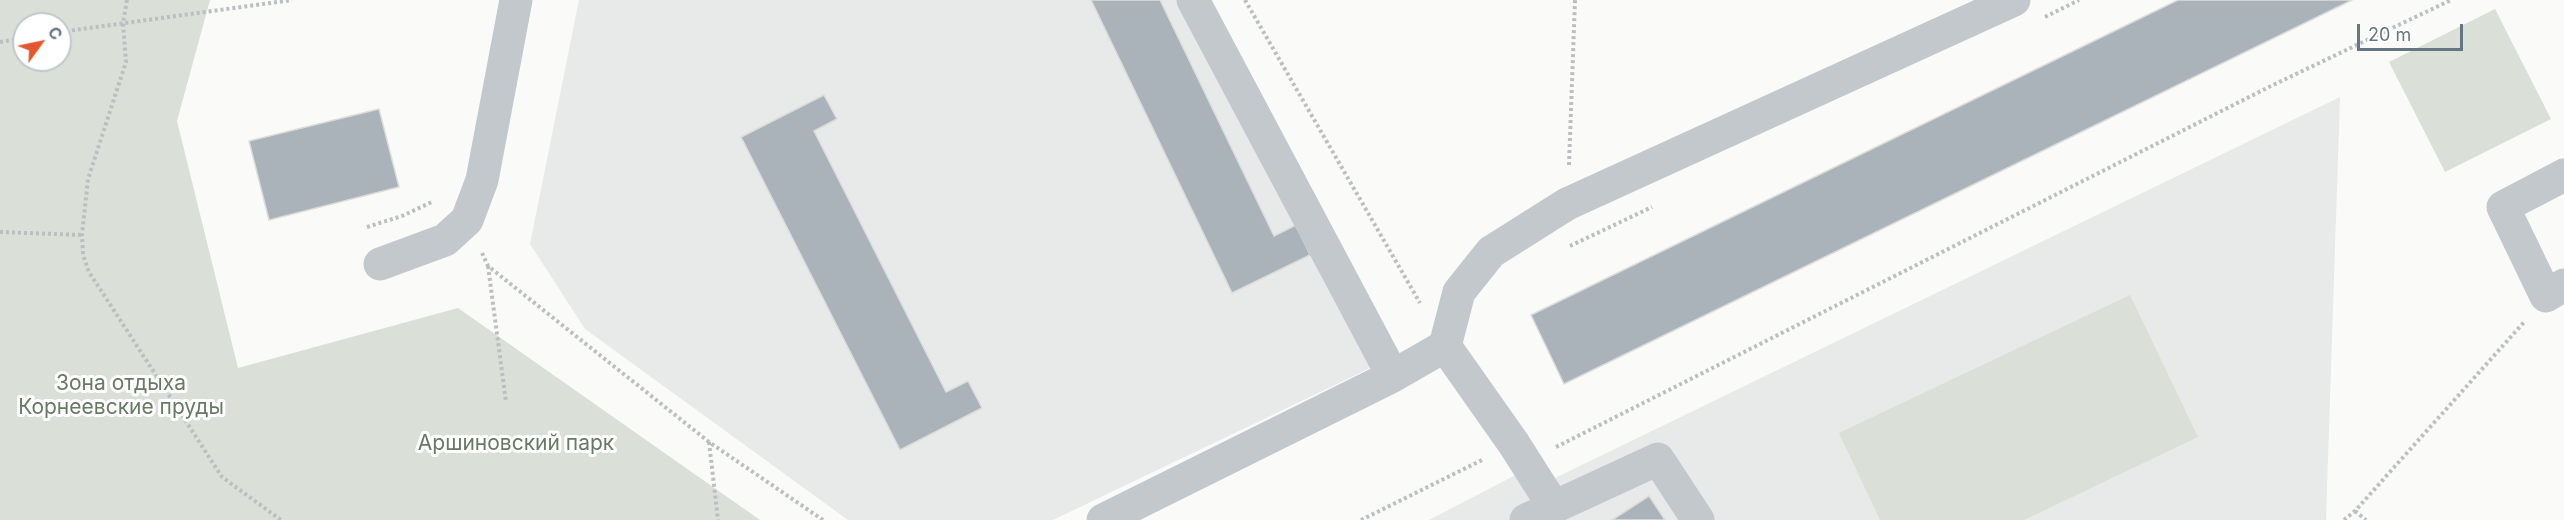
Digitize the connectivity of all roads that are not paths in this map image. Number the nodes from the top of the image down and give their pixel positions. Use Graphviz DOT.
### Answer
graph roads {
  1 [pos="516,0"];
  2 [pos="1193,0"];
  3 [pos="2026,10"];
  4 [pos="2564,175"];
  5 [pos="380,264"];
  6 [pos="2555,291"];
  7 [pos="1445,346"];
  8 [pos="1391,377"];
  9 [pos="1540,514"];
  10 [pos="1103,520"];
  11 [pos="1698,520"];
  1 -- 5 [label="lane"];
  2 -- 8 [label="lane"];
  3 -- 7 [label="lane"];
  4 -- 6 [label="lane"];
  7 -- 8 [label="lane"];
  7 -- 9 [label="lane"];
  8 -- 10 [label="lane"];
  9 -- 11 [label="lane"];
}
